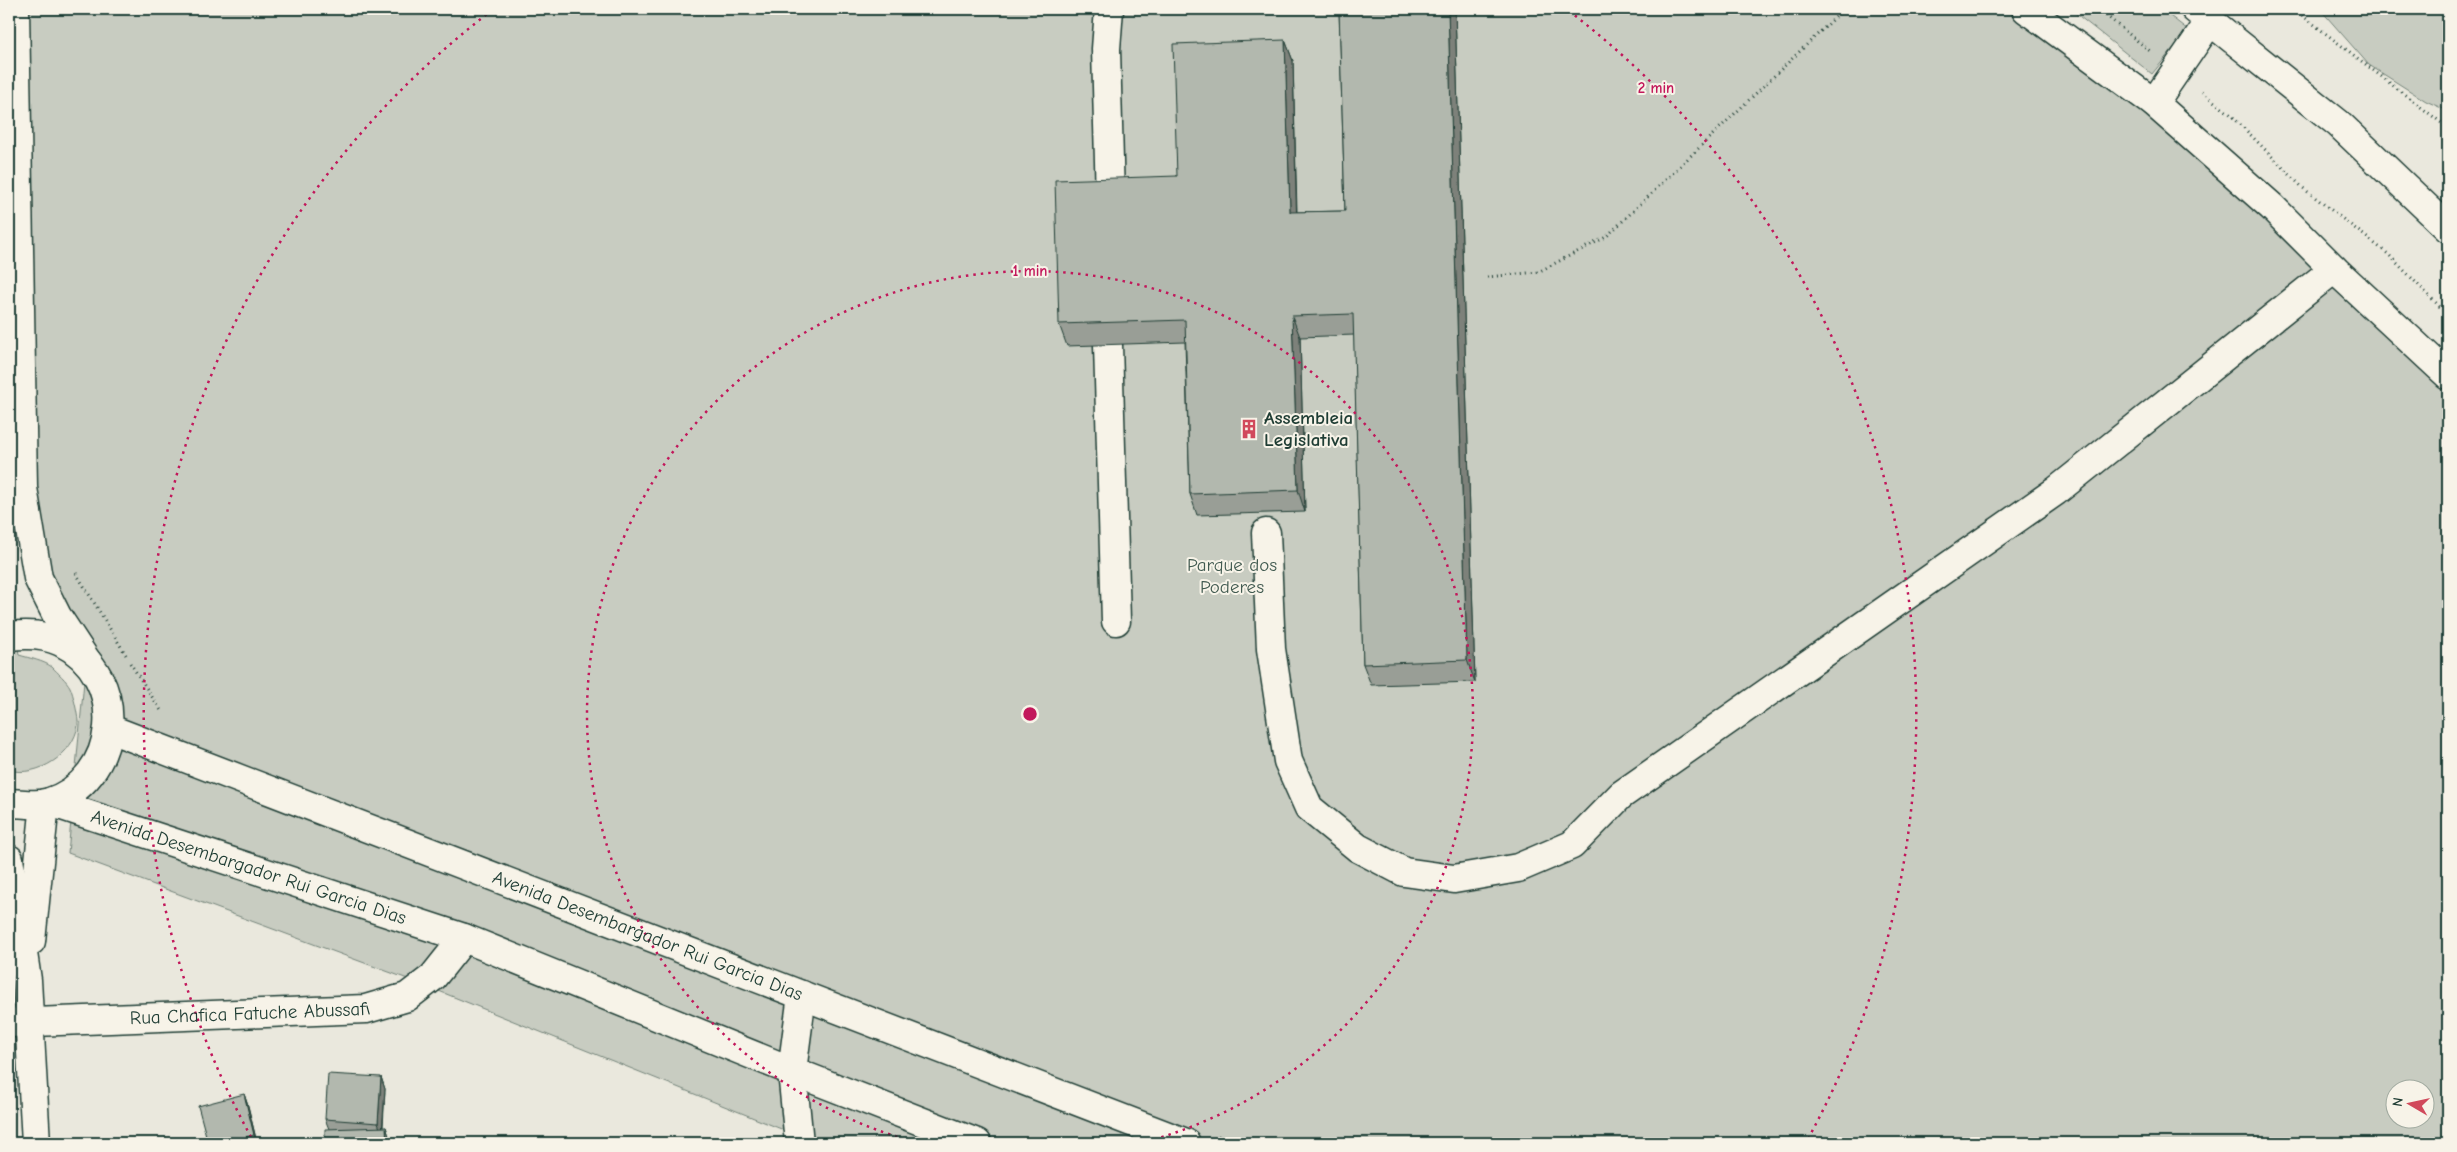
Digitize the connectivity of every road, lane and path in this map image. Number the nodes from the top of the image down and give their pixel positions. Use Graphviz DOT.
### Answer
graph roads {
  1 [pos="15,9"];
  2 [pos="1109,9"];
  3 [pos="1844,9"];
  4 [pos="2026,9"];
  5 [pos="2098,9"];
  6 [pos="2294,9"];
  7 [pos="2202,15"];
  8 [pos="2151,52"];
  9 [pos="2199,89"];
  10 [pos="2154,103"];
  11 [pos="2448,128"];
  12 [pos="1110,199"];
  13 [pos="2448,228"];
  14 [pos="2334,269"];
  15 [pos="1487,277"];
  16 [pos="2448,315"];
  17 [pos="1108,345"];
  18 [pos="2448,375"];
  19 [pos="1266,533"];
  20 [pos="1116,621"];
  21 [pos="9,636"];
  22 [pos="86,660"];
  23 [pos="110,729"];
  24 [pos="9,803"];
  25 [pos="47,803"];
  26 [pos="9,859"];
  27 [pos="464,938"];
  28 [pos="27,980"];
  29 [pos="802,995"];
  30 [pos="18,1023"];
  31 [pos="792,1071"];
  32 [pos="36,1143"];
  33 [pos="799,1143"];
  34 [pos="977,1143"];
  35 [pos="1186,1143"];
  1 -- 22 [label="main road"];
  2 -- 12 [label="main road"];
  3 -- 15 [label="path"];
  4 -- 10 [label="main road"];
  5 -- 8 [label="path"];
  6 -- 11 [label="path"];
  7 -- 10 [label="main road"];
  7 -- 13 [label="main road"];
  9 -- 16 [label="path"];
  10 -- 14 [label="main road"];
  14 -- 18 [label="main road"];
  14 -- 19 [label="main road"];
  17 -- 20 [label="main road"];
  21 -- 22 [label="main road"];
  22 -- 23 [label="main road"];
  23 -- 25 [label="main road"];
  23 -- 29 [label="main road, Avenida Desembargador Rui Garcia Dias"];
  24 -- 25 [label="main road"];
  25 -- 27 [label="main road, Avenida Desembargador Rui Garcia Dias"];
  25 -- 28 [label="main road"];
  26 -- 28 [label="main road"];
  27 -- 30 [label="main road, Rua Chafica Fatuche Abussafi"];
  27 -- 31 [label="main road, Avenida Desembargador Rui Garcia Dias"];
  28 -- 30 [label="main road"];
  29 -- 31 [label="main road"];
  29 -- 35 [label="main road, Avenida Desembargador Rui Garcia Dias"];
  30 -- 32 [label="main road"];
  31 -- 33 [label="main road"];
  31 -- 34 [label="main road, Avenida Desembargador Rui Garcia Dias"];
}
